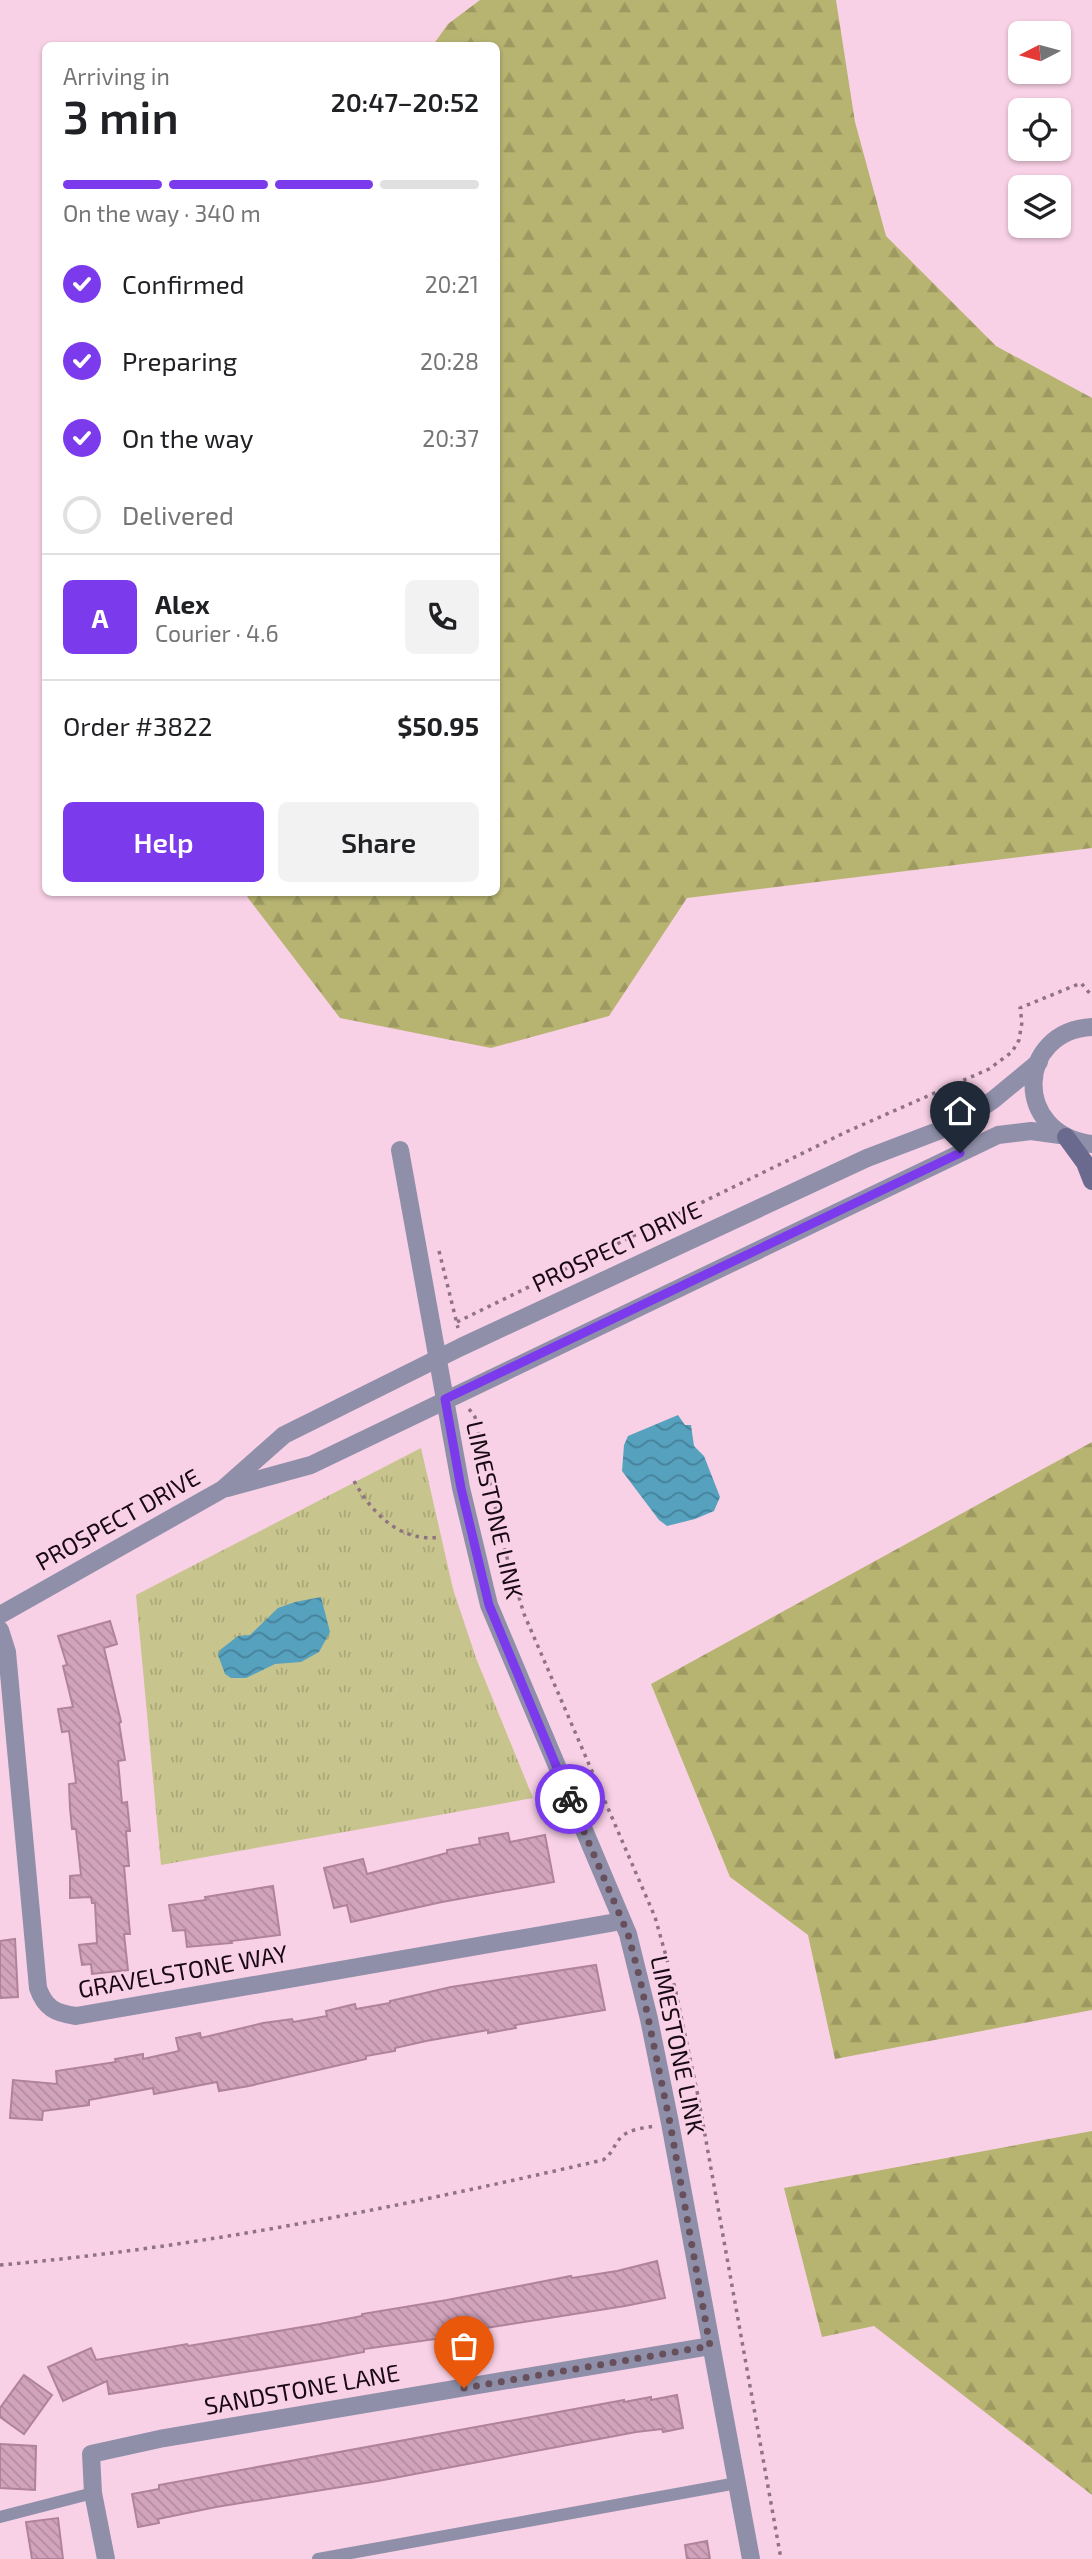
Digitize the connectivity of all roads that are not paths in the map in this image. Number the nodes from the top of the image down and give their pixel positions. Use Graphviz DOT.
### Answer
graph roads {
  1 [pos="1092,1027"];
  2 [pos="1039,1062"];
  3 [pos="1063,1136"];
  4 [pos="1092,1144"];
  5 [pos="400,1150"];
  6 [pos="1092,1181"];
  7 [pos="439,1359"];
  8 [pos="445,1399"];
  9 [pos="223,1489"];
  10 [pos="0,1615"];
  11 [pos="0,1630"];
  12 [pos="622,1921"];
  13 [pos="710,2346"];
  14 [pos="737,2483"];
  15 [pos="93,2493"];
  16 [pos="0,2517"];
  17 [pos="106,2559"];
  18 [pos="318,2559"];
  19 [pos="751,2559"];
  1 -- 2 [label="street, PROSPECT DRIVE"];
  2 -- 3 [label="street"];
  2 -- 7 [label="street, PROSPECT DRIVE"];
  3 -- 4 [label="street, PROSPECT DRIVE"];
  3 -- 6 [label="main road"];
  3 -- 8 [label="street, PROSPECT DRIVE"];
  5 -- 7 [label="street, LIMESTONE LINK"];
  7 -- 8 [label="street, LIMESTONE LINK"];
  7 -- 9 [label="street, PROSPECT DRIVE"];
  8 -- 9 [label="street, PROSPECT DRIVE"];
  8 -- 12 [label="street, LIMESTONE LINK"];
  9 -- 10 [label="street, PROSPECT DRIVE"];
  11 -- 12 [label="street, GRAVELSTONE WAY"];
  12 -- 13 [label="street, LIMESTONE LINK"];
  13 -- 14 [label="street, LIMESTONE LINK"];
  13 -- 15 [label="street, SANDSTONE LANE"];
  14 -- 18 [label="lane"];
  14 -- 19 [label="street, LIMESTONE LINK"];
  15 -- 16 [label="lane"];
  15 -- 17 [label="street, SANDSTONE LANE"];
}
